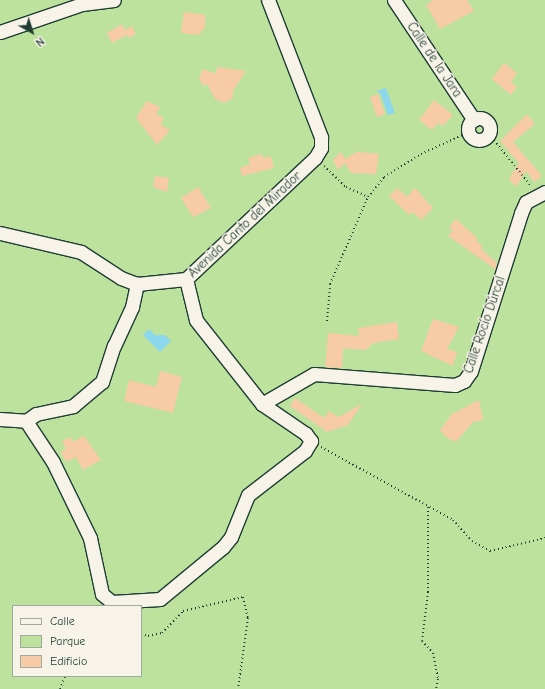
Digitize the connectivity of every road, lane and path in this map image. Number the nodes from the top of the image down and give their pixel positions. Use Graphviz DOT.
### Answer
graph roads {
  1 [pos="114,0"];
  2 [pos="268,0"];
  3 [pos="394,0"];
  4 [pos="0,32"];
  5 [pos="471,126"];
  6 [pos="489,134"];
  7 [pos="315,158"];
  8 [pos="541,193"];
  9 [pos="368,197"];
  10 [pos="0,234"];
  11 [pos="186,279"];
  12 [pos="137,284"];
  13 [pos="327,322"];
  14 [pos="262,404"];
  15 [pos="0,419"];
  16 [pos="26,421"];
  17 [pos="311,441"];
  18 [pos="428,508"];
  19 [pos="545,538"];
  20 [pos="142,634"];
  21 [pos="65,677"];
  22 [pos="60,689"];
  23 [pos="238,689"];
  24 [pos="436,689"];
  1 -- 4 [label="street"];
  2 -- 7 [label="street, Avenida Canto del Mirador"];
  3 -- 5 [label="street, Calle de la Jara"];
  5 -- 6 [label="street"];
  5 -- 9 [label="path"];
  6 -- 8 [label="path"];
  7 -- 9 [label="path"];
  7 -- 11 [label="street, Avenida Canto del Mirador"];
  8 -- 14 [label="street, Calle Rocío Dúrcal"];
  9 -- 13 [label="path"];
  10 -- 12 [label="street"];
  11 -- 12 [label="street"];
  11 -- 14 [label="street, Avenida Canto del Mirador"];
  12 -- 16 [label="street"];
  14 -- 17 [label="street, Avenida Canto del Mirador"];
  15 -- 16 [label="street"];
  16 -- 17 [label="street"];
  17 -- 18 [label="path"];
  18 -- 19 [label="path"];
  18 -- 24 [label="path"];
  20 -- 23 [label="path"];
  21 -- 22 [label="path"];
}
